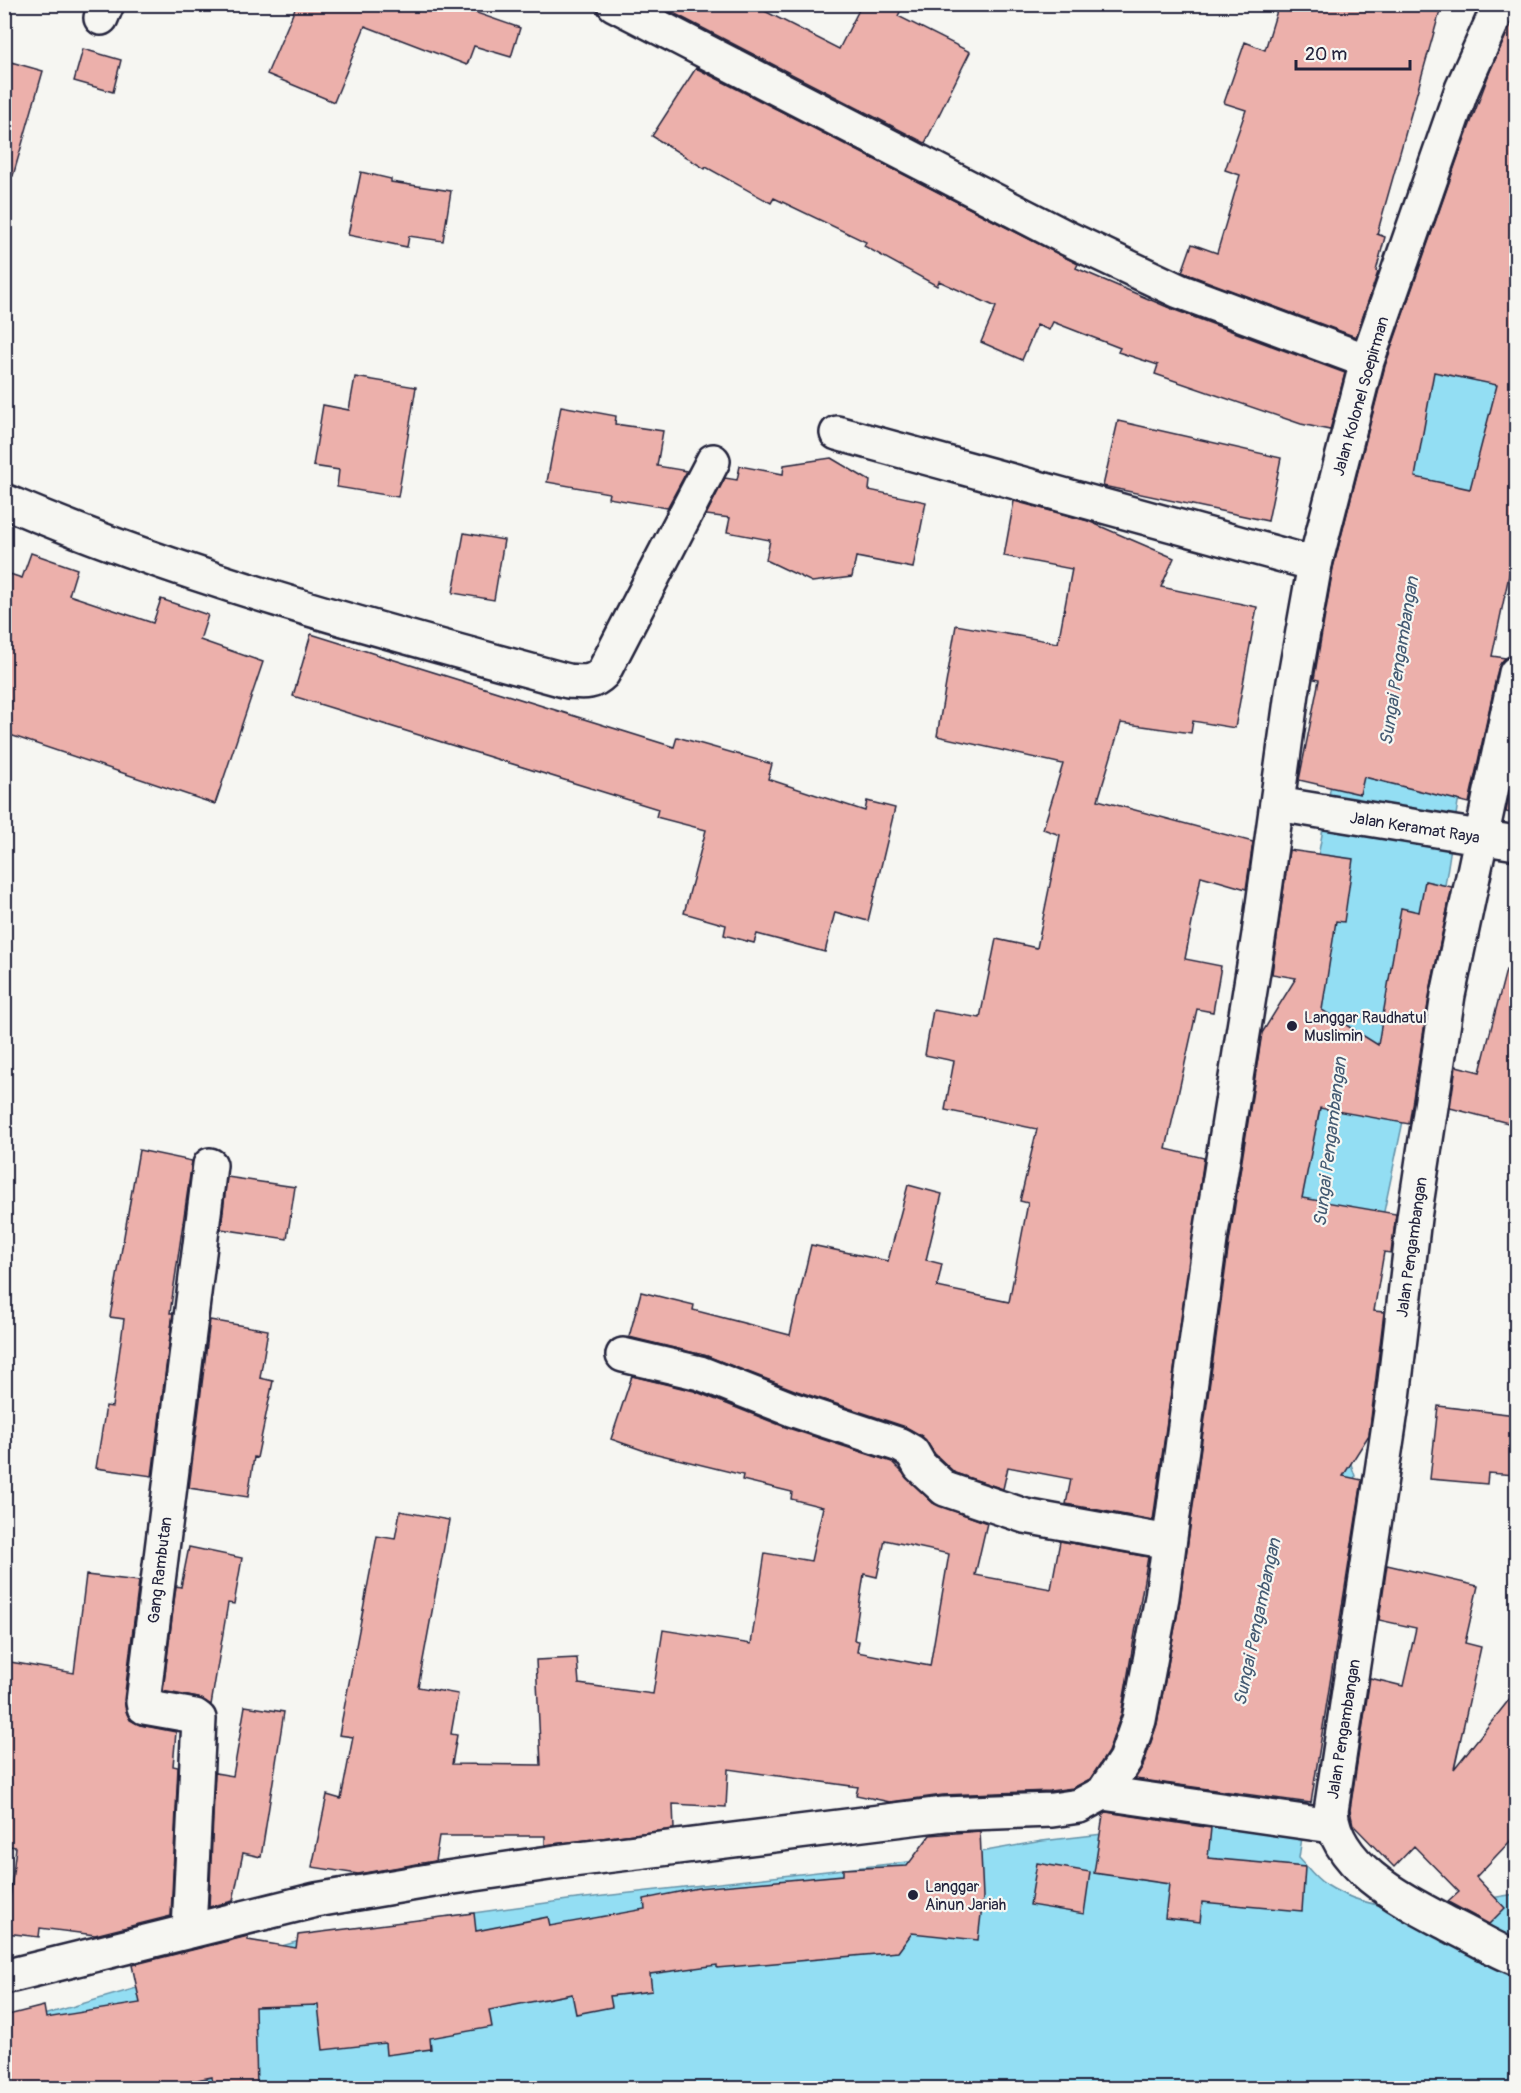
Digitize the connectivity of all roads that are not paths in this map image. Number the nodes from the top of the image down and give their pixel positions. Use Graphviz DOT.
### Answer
graph roads {
  1 [pos="614,4"];
  2 [pos="1500,4"];
  3 [pos="1367,361"];
  4 [pos="837,433"];
  5 [pos="713,461"];
  6 [pos="4,501"];
  7 [pos="1315,564"];
  8 [pos="1516,673"];
  9 [pos="1277,804"];
  10 [pos="1474,836"];
  11 [pos="1516,843"];
  12 [pos="210,1165"];
  13 [pos="623,1355"];
  14 [pos="1169,1542"];
  15 [pos="1103,1793"];
  16 [pos="1325,1825"];
  17 [pos="189,1931"];
  18 [pos="1516,1958"];
  19 [pos="4,1977"];
  1 -- 3 [label="street"];
  2 -- 3 [label="street, Jalan Kolonel Soepirman"];
  3 -- 7 [label="street, Jalan Kolonel Soepirman"];
  4 -- 7 [label="street"];
  5 -- 6 [label="street"];
  7 -- 9 [label="street, Jalan Kolonel Soepirman"];
  8 -- 10 [label="street, Jalan Pengambangan"];
  9 -- 10 [label="street, Jalan Keramat Raya"];
  9 -- 14 [label="street, Jalan Kolonel Soepirman"];
  10 -- 11 [label="street, Jalan Keramat Raya"];
  10 -- 16 [label="street, Jalan Pengambangan"];
  12 -- 17 [label="street, Gang Rambutan"];
  13 -- 14 [label="street"];
  14 -- 15 [label="street, Jalan Kolonel Soepirman"];
  15 -- 16 [label="street"];
  15 -- 17 [label="street"];
  16 -- 18 [label="street"];
  17 -- 19 [label="street"];
}
